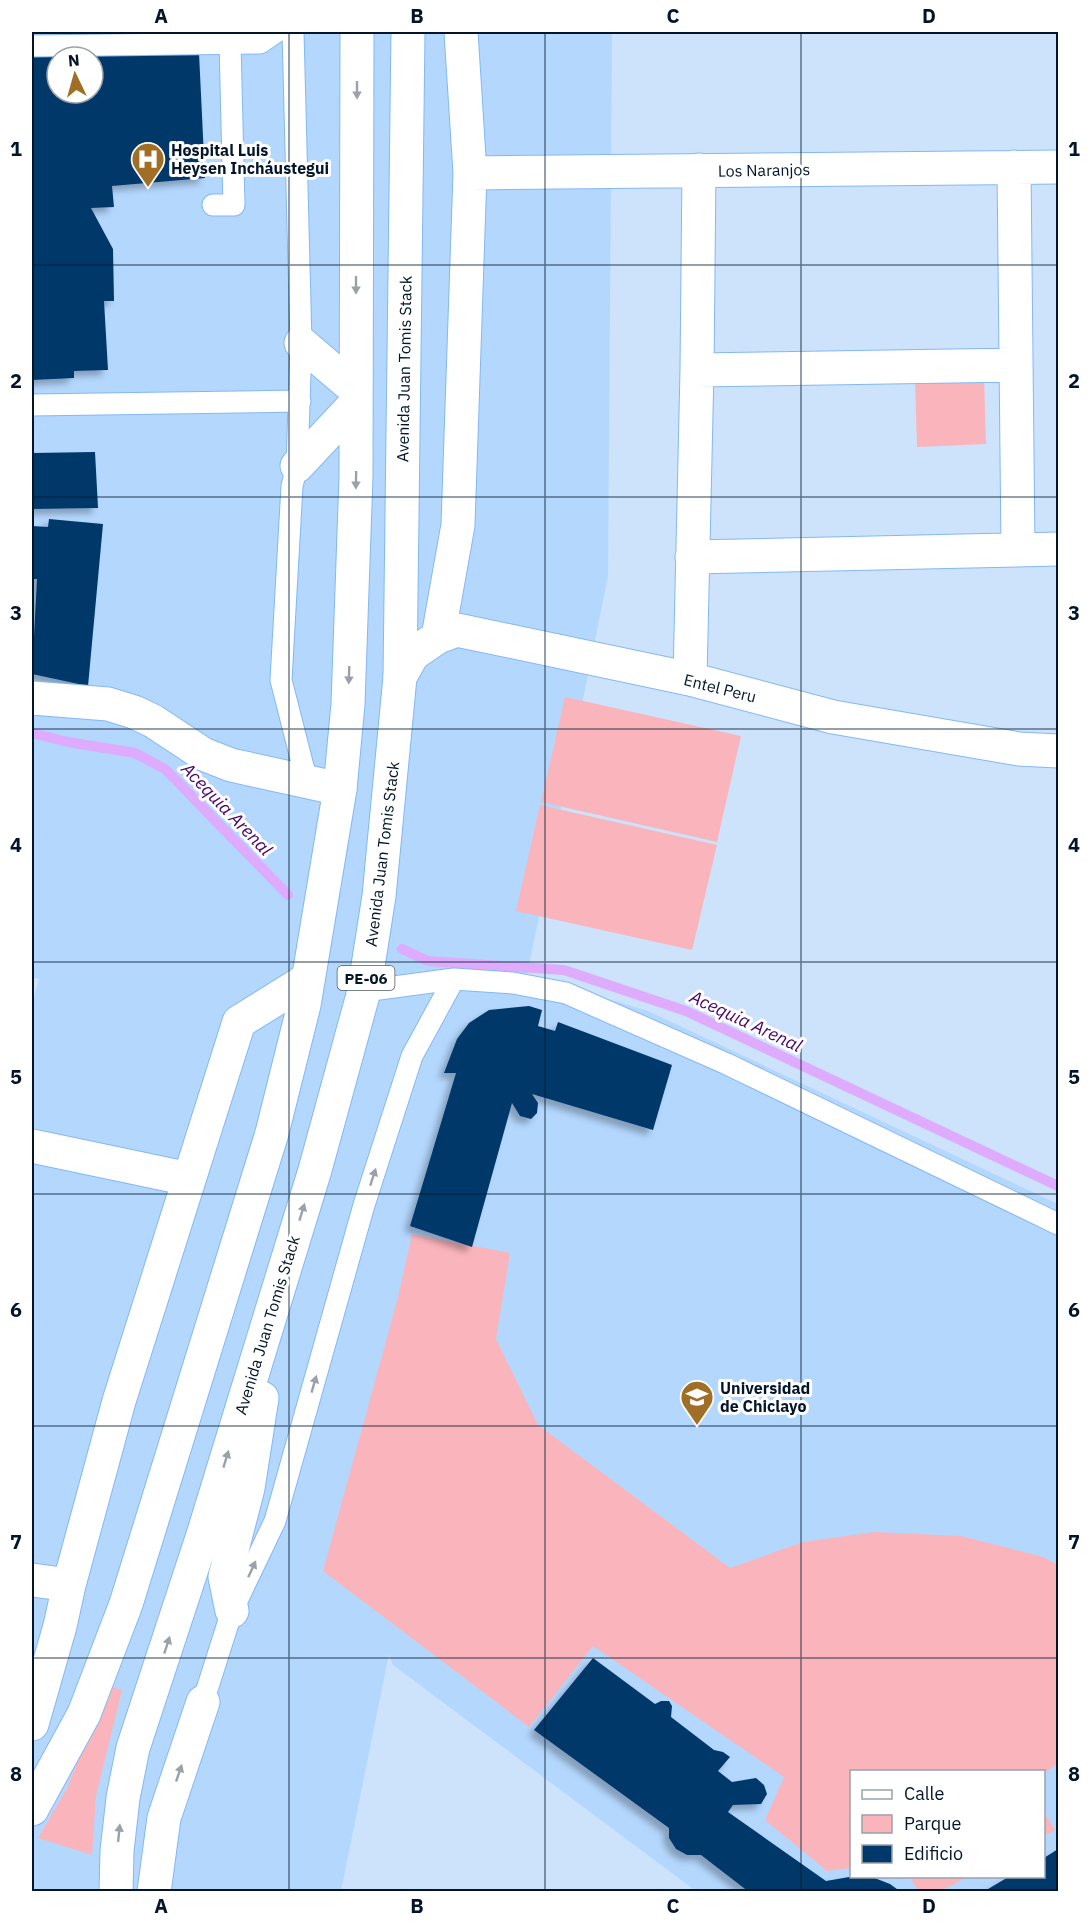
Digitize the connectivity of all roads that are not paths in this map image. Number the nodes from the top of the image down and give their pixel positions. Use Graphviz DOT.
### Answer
graph roads {
  1 [pos="276,32"];
  2 [pos="293,32"];
  3 [pos="357,32"];
  4 [pos="408,32"];
  5 [pos="461,32"];
  6 [pos="230,43"];
  7 [pos="32,46"];
  8 [pos="1014,167"];
  9 [pos="1059,167"];
  10 [pos="699,170"];
  11 [pos="470,173"];
  12 [pos="213,205"];
  13 [pos="301,343"];
  14 [pos="1016,365"];
  15 [pos="697,370"];
  16 [pos="356,397"];
  17 [pos="300,401"];
  18 [pos="32,405"];
  19 [pos="297,466"];
  20 [pos="1059,549"];
  21 [pos="1018,550"];
  22 [pos="692,557"];
  23 [pos="438,637"];
  24 [pos="400,677"];
  25 [pos="690,679"];
  26 [pos="32,698"];
  27 [pos="1059,751"];
  28 [pos="307,782"];
  29 [pos="340,789"];
  30 [pos="308,979"];
  31 [pos="454,979"];
  32 [pos="364,991"];
  33 [pos="32,1146"];
  34 [pos="189,1179"];
  35 [pos="1059,1224"];
  36 [pos="271,1315"];
  37 [pos="32,1580"];
  38 [pos="69,1585"];
  39 [pos="232,1611"];
  40 [pos="203,1702"];
  41 [pos="32,1724"];
  42 [pos="32,1809"];
  43 [pos="116,1892"];
  44 [pos="154,1892"];
  1 -- 6 [label="lane"];
  2 -- 13 [label="lane"];
  3 -- 16 [label="street, one-way"];
  4 -- 24 [label="street, Avenida Juan Tomis Stack / PE-06"];
  5 -- 11 [label="street"];
  6 -- 7 [label="lane"];
  6 -- 12 [label="lane"];
  8 -- 9 [label="street, Los Naranjos"];
  8 -- 10 [label="street, Los Naranjos"];
  8 -- 14 [label="street"];
  10 -- 11 [label="street, Los Naranjos"];
  10 -- 15 [label="street"];
  11 -- 23 [label="street"];
  13 -- 16 [label="street"];
  13 -- 17 [label="lane"];
  14 -- 15 [label="street"];
  14 -- 21 [label="street"];
  15 -- 22 [label="street"];
  16 -- 19 [label="street"];
  16 -- 29 [label="street, one-way"];
  17 -- 18 [label="lane"];
  17 -- 19 [label="lane"];
  19 -- 28 [label="lane"];
  20 -- 21 [label="street"];
  21 -- 22 [label="street"];
  22 -- 25 [label="street"];
  23 -- 24 [label="street, Entel Peru"];
  23 -- 25 [label="street, Entel Peru"];
  24 -- 32 [label="street, Avenida Juan Tomis Stack / PE-06"];
  25 -- 27 [label="street, Entel Peru"];
  26 -- 28 [label="street"];
  28 -- 29 [label="street"];
  29 -- 30 [label="street"];
  30 -- 34 [label="street"];
  30 -- 42 [label="street"];
  31 -- 32 [label="lane"];
  31 -- 35 [label="lane"];
  39 -- 31 [label="lane, one-way"];
  36 -- 32 [label="street, Avenida Juan Tomis Stack / PE-06, one-way"];
  33 -- 34 [label="street"];
  34 -- 38 [label="street"];
  36 -- 39 [label="street"];
  43 -- 36 [label="street, Avenida Juan Tomis Stack / PE-06, one-way"];
  37 -- 38 [label="street"];
  38 -- 41 [label="street"];
  39 -- 40 [label="lane"];
  44 -- 40 [label="street, one-way"];
}
